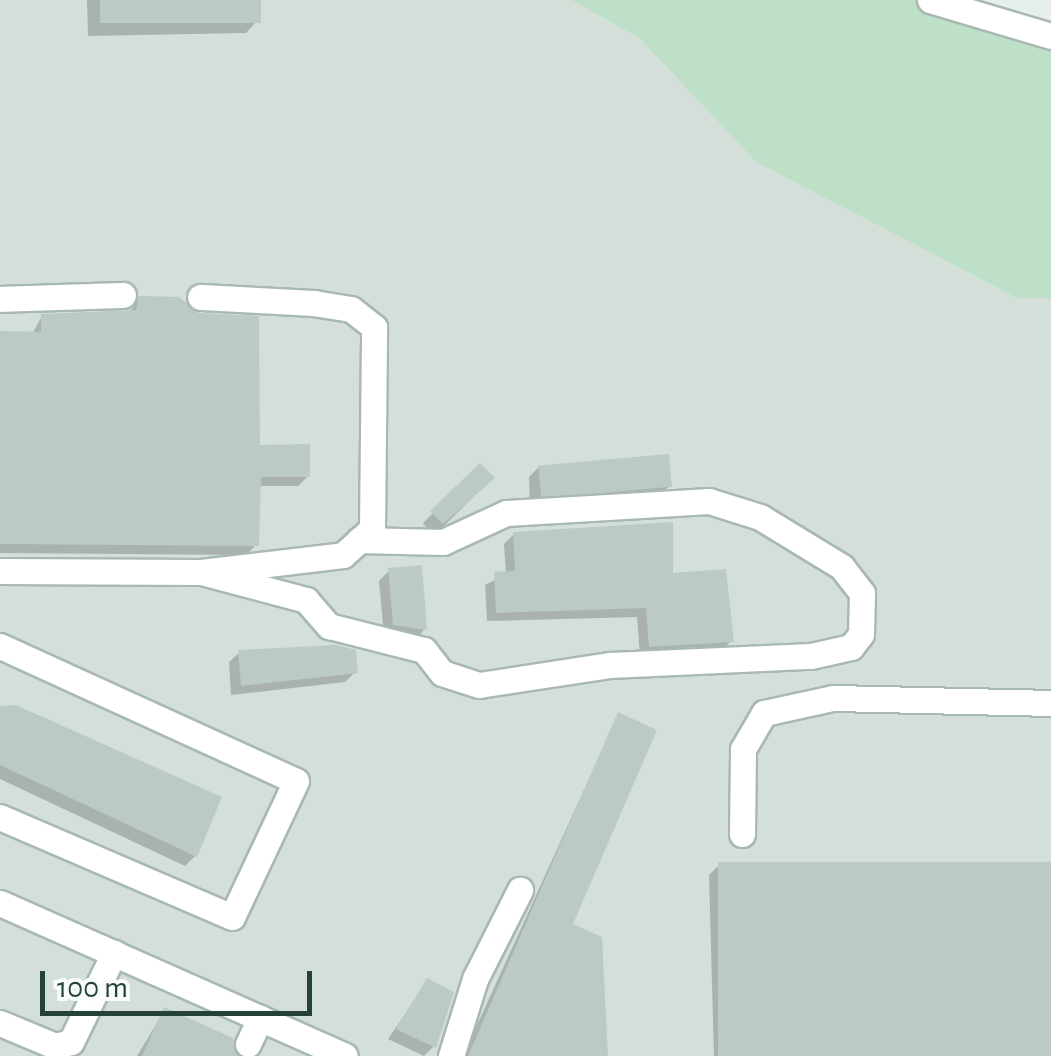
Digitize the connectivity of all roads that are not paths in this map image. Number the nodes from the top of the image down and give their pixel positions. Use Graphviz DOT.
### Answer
graph roads {
  1 [pos="930,0"];
  2 [pos="1051,36"];
  3 [pos="122,295"];
  4 [pos="200,297"];
  5 [pos="0,298"];
  6 [pos="360,540"];
  7 [pos="208,569"];
  8 [pos="0,571"];
  9 [pos="0,646"];
  10 [pos="1051,703"];
  11 [pos="0,817"];
  12 [pos="742,834"];
  13 [pos="520,890"];
  14 [pos="0,902"];
  15 [pos="114,953"];
  16 [pos="260,1018"];
  17 [pos="0,1023"];
  18 [pos="248,1044"];
  19 [pos="345,1056"];
  20 [pos="451,1056"];
  1 -- 2 [label="street"];
  3 -- 5 [label="street"];
  4 -- 6 [label="street"];
  6 -- 7 [label="street"];
  6 -- 7 [label="street"];
  7 -- 8 [label="street"];
  9 -- 11 [label="street"];
  10 -- 12 [label="street"];
  13 -- 20 [label="street"];
  14 -- 15 [label="street"];
  15 -- 16 [label="street"];
  15 -- 17 [label="street"];
  16 -- 18 [label="street"];
  16 -- 19 [label="street"];
}
